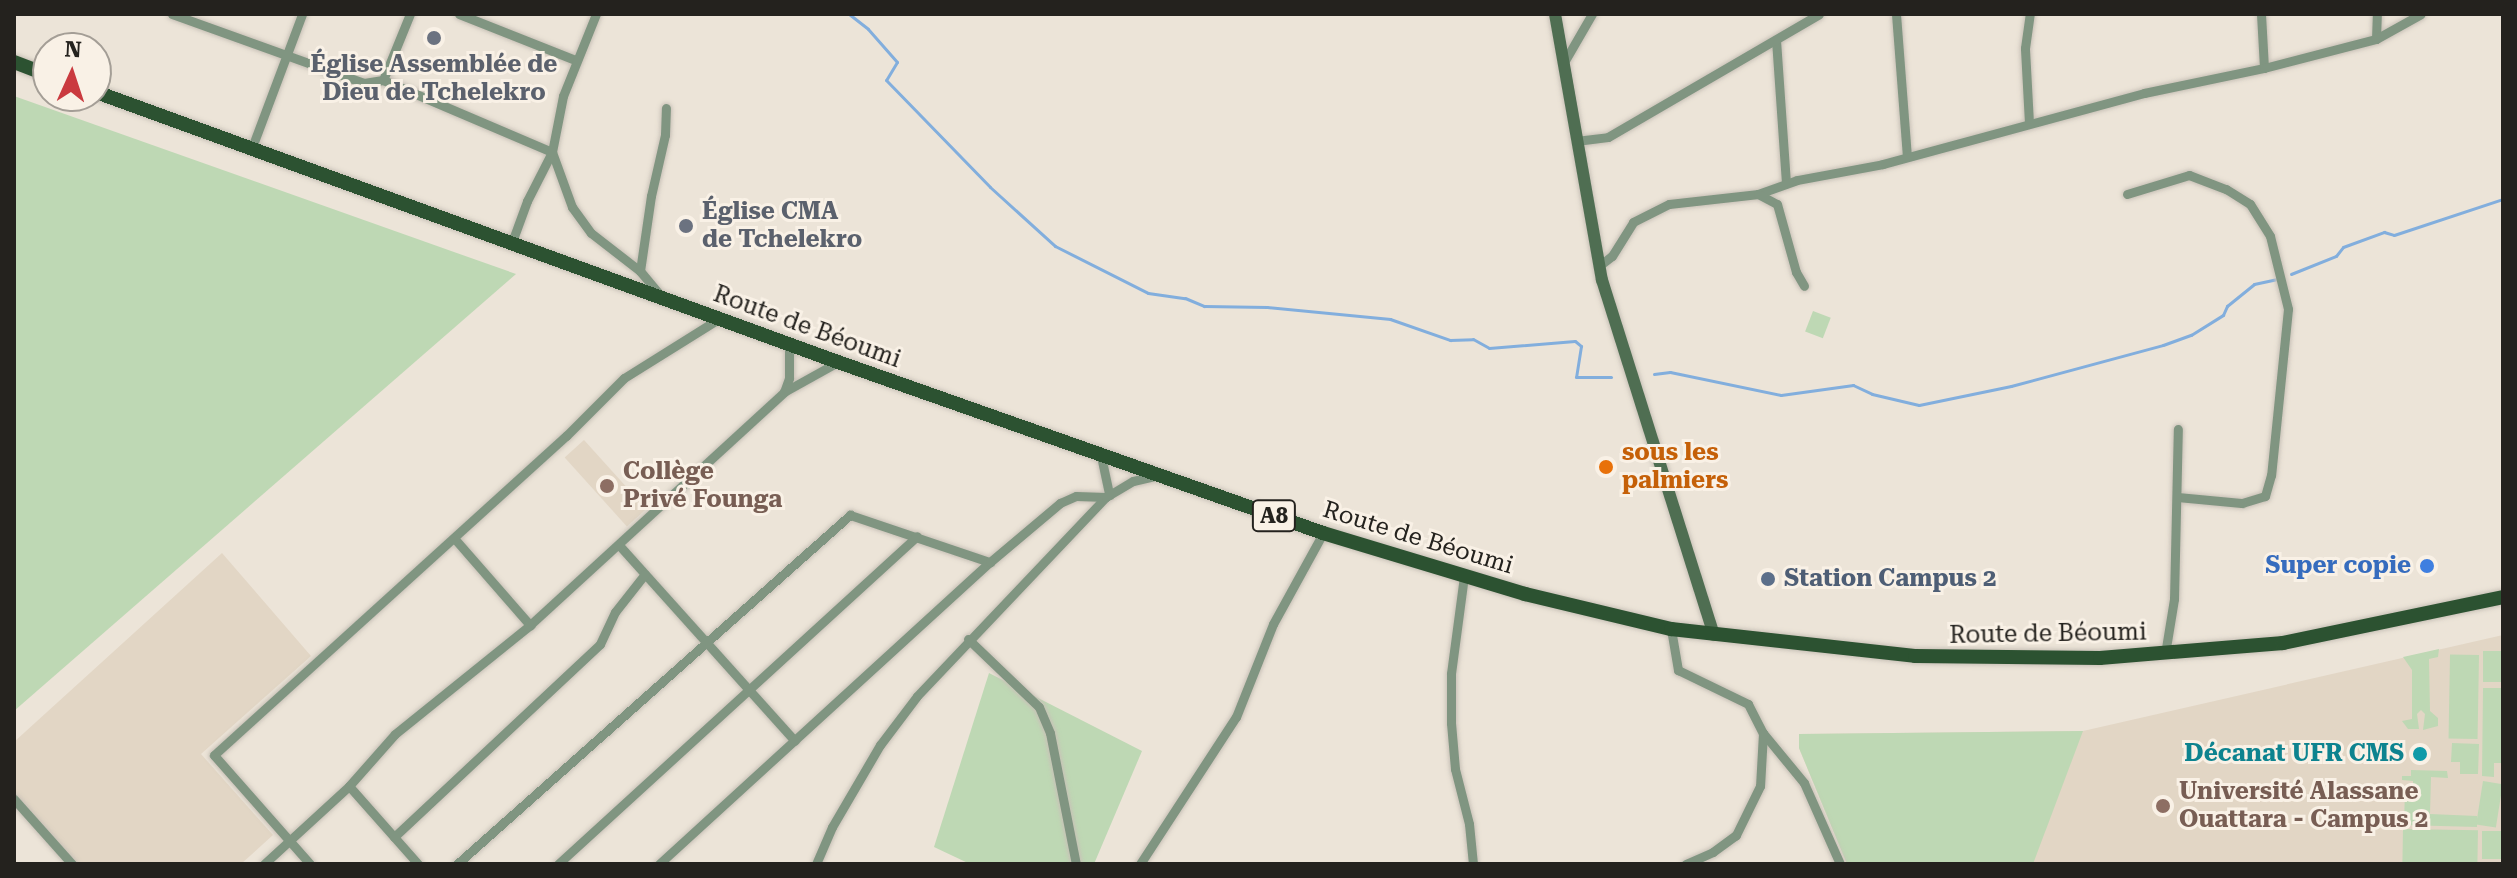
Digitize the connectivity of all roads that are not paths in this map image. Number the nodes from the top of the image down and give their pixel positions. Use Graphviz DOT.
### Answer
graph roads {
  1 [pos="172,14"];
  2 [pos="302,14"];
  3 [pos="410,14"];
  4 [pos="459,14"];
  5 [pos="596,14"];
  6 [pos="1555,14"];
  7 [pos="1592,14"];
  8 [pos="1819,14"];
  9 [pos="1896,14"];
  10 [pos="2030,14"];
  11 [pos="2261,14"];
  12 [pos="2377,14"];
  13 [pos="2421,14"];
  14 [pos="199,19"];
  15 [pos="2376,39"];
  16 [pos="1776,40"];
  17 [pos="288,56"];
  18 [pos="575,60"];
  19 [pos="1563,64"];
  20 [pos="2264,68"];
  21 [pos="383,80"];
  22 [pos="112,98"];
  23 [pos="666,108"];
  24 [pos="2029,123"];
  25 [pos="1576,141"];
  26 [pos="251,150"];
  27 [pos="552,152"];
  28 [pos="1907,156"];
  29 [pos="1786,184"];
  30 [pos="1758,194"];
  31 [pos="2127,194"];
  32 [pos="512,242"];
  33 [pos="1599,266"];
  34 [pos="640,271"];
  35 [pos="1804,286"];
  36 [pos="662,297"];
  37 [pos="720,318"];
  38 [pos="789,345"];
  39 [pos="838,362"];
  40 [pos="784,392"];
  41 [pos="2178,429"];
  42 [pos="1101,456"];
  43 [pos="1156,475"];
  44 [pos="1107,496"];
  45 [pos="2179,497"];
  46 [pos="1323,533"];
  47 [pos="917,536"];
  48 [pos="454,538"];
  49 [pos="619,545"];
  50 [pos="990,562"];
  51 [pos="645,574"];
  52 [pos="1464,576"];
  53 [pos="2503,597"];
  54 [pos="530,625"];
  55 [pos="1671,629"];
  56 [pos="1714,635"];
  57 [pos="968,639"];
  58 [pos="706,644"];
  59 [pos="2165,654"];
  60 [pos="751,690"];
  61 [pos="1763,733"];
  62 [pos="795,741"];
  63 [pos="349,786"];
  64 [pos="14,799"];
  65 [pos="394,837"];
  66 [pos="289,841"];
  67 [pos="72,864"];
  68 [pos="264,864"];
  69 [pos="310,864"];
  70 [pos="418,864"];
  71 [pos="457,864"];
  72 [pos="558,864"];
  73 [pos="659,864"];
  74 [pos="816,864"];
  75 [pos="1076,864"];
  76 [pos="1140,864"];
  77 [pos="1473,864"];
  78 [pos="1686,864"];
  79 [pos="1840,864"];
  1 -- 14 [label="street"];
  2 -- 17 [label="street"];
  3 -- 21 [label="street"];
  4 -- 18 [label="street"];
  5 -- 18 [label="street"];
  6 -- 19 [label="main road"];
  7 -- 19 [label="street"];
  8 -- 16 [label="street"];
  9 -- 28 [label="street"];
  10 -- 24 [label="street"];
  11 -- 20 [label="street"];
  12 -- 15 [label="street"];
  13 -- 15 [label="street"];
  14 -- 17 [label="street"];
  15 -- 20 [label="street"];
  16 -- 25 [label="street"];
  16 -- 29 [label="street"];
  17 -- 21 [label="street"];
  17 -- 26 [label="street"];
  18 -- 27 [label="street"];
  19 -- 25 [label="main road"];
  20 -- 24 [label="street"];
  21 -- 27 [label="street"];
  22 -- 26 [label="main road, Route de Béoumi / A8"];
  23 -- 34 [label="street"];
  24 -- 28 [label="street"];
  25 -- 33 [label="main road"];
  26 -- 32 [label="main road, Route de Béoumi / A8"];
  27 -- 32 [label="street"];
  27 -- 34 [label="street"];
  28 -- 29 [label="street"];
  29 -- 30 [label="street"];
  30 -- 33 [label="street"];
  30 -- 35 [label="street"];
  31 -- 45 [label="street"];
  32 -- 36 [label="main road, Route de Béoumi / A8"];
  33 -- 56 [label="main road"];
  34 -- 36 [label="street"];
  36 -- 37 [label="main road, Route de Béoumi / A8"];
  37 -- 38 [label="main road, Route de Béoumi / A8"];
  37 -- 48 [label="street"];
  38 -- 39 [label="main road, Route de Béoumi / A8"];
  38 -- 40 [label="street"];
  39 -- 40 [label="street"];
  39 -- 42 [label="main road, Route de Béoumi / A8"];
  40 -- 49 [label="street"];
  41 -- 45 [label="street"];
  42 -- 43 [label="main road, Route de Béoumi / A8"];
  42 -- 44 [label="street"];
  43 -- 44 [label="street"];
  43 -- 46 [label="main road, Route de Béoumi / A8"];
  44 -- 50 [label="street"];
  44 -- 57 [label="street"];
  45 -- 59 [label="street"];
  46 -- 52 [label="main road, Route de Béoumi / A8"];
  46 -- 76 [label="street"];
  47 -- 50 [label="street"];
  47 -- 58 [label="street"];
  47 -- 60 [label="street"];
  48 -- 54 [label="street"];
  48 -- 66 [label="street"];
  49 -- 51 [label="street"];
  49 -- 54 [label="street"];
  50 -- 62 [label="street"];
  51 -- 58 [label="street"];
  51 -- 65 [label="street"];
  52 -- 55 [label="main road, Route de Béoumi / A8"];
  52 -- 77 [label="street"];
  53 -- 59 [label="main road, Route de Béoumi / A8"];
  54 -- 63 [label="street"];
  55 -- 56 [label="main road, Route de Béoumi / A8"];
  55 -- 61 [label="street"];
  56 -- 59 [label="main road, Route de Béoumi / A8"];
  57 -- 74 [label="street"];
  57 -- 75 [label="street"];
  58 -- 60 [label="street"];
  58 -- 71 [label="street"];
  60 -- 62 [label="street"];
  60 -- 72 [label="street"];
  61 -- 78 [label="street"];
  61 -- 79 [label="street"];
  62 -- 73 [label="street"];
  63 -- 65 [label="street"];
  63 -- 66 [label="street"];
  64 -- 67 [label="street"];
  65 -- 70 [label="street"];
  66 -- 68 [label="street"];
  66 -- 69 [label="street"];
}
